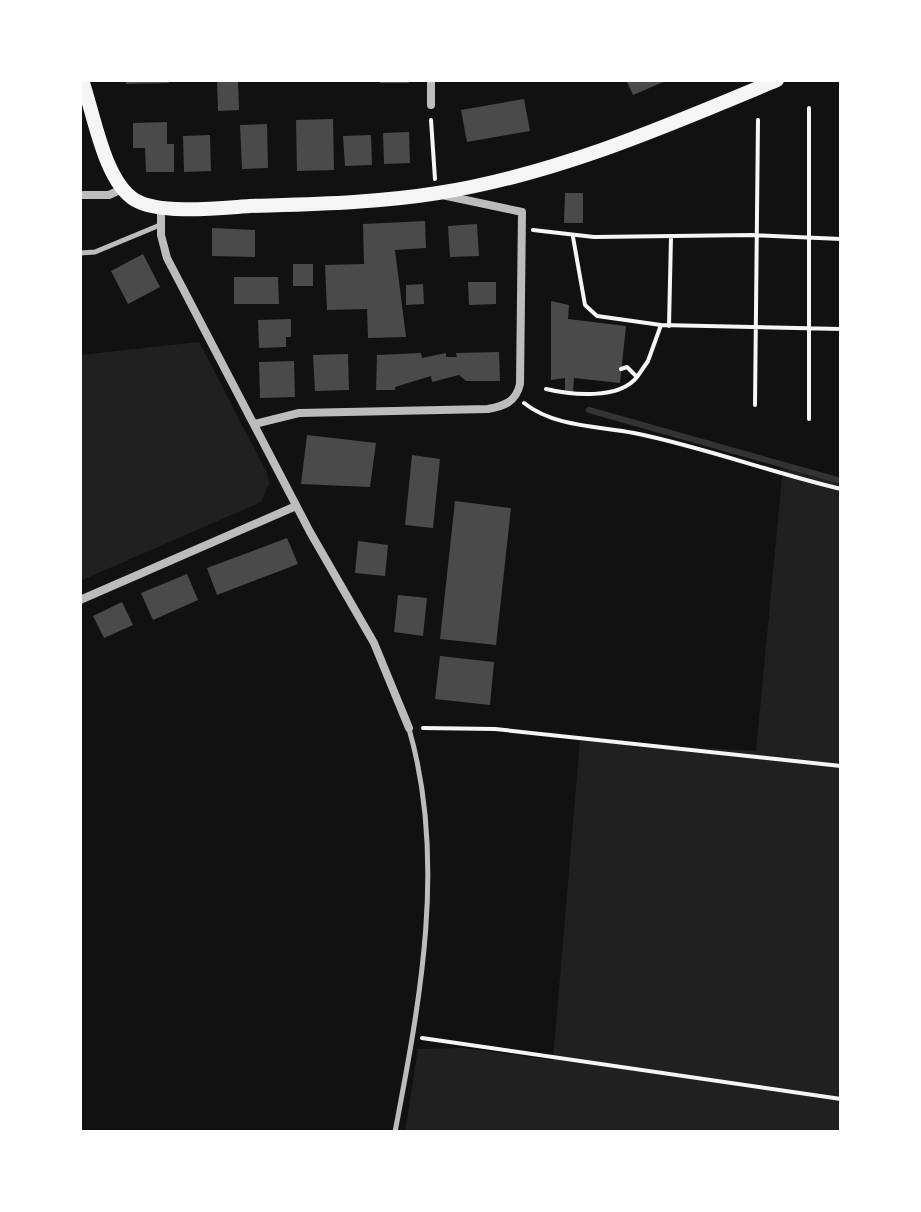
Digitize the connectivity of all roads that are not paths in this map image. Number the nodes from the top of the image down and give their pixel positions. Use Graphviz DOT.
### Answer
graph roads {
  1 [pos="82,80"];
  2 [pos="431,80"];
  3 [pos="777,80"];
  4 [pos="431,105"];
  5 [pos="122,189"];
  6 [pos="438,193"];
  7 [pos="80,195"];
  8 [pos="161,207"];
  9 [pos="160,225"];
  10 [pos="80,253"];
  11 [pos="254,424"];
  12 [pos="296,506"];
  13 [pos="80,600"];
  14 [pos="409,728"];
  15 [pos="395,1132"];
  1 -- 5 [label="main road"];
  2 -- 4 [label="street"];
  3 -- 6 [label="main road"];
  5 -- 7 [label="street"];
  5 -- 8 [label="main road"];
  6 -- 8 [label="main road"];
  6 -- 11 [label="street"];
  8 -- 9 [label="street"];
  9 -- 10 [label="lane"];
  9 -- 11 [label="street"];
  11 -- 12 [label="street"];
  12 -- 13 [label="street"];
  12 -- 14 [label="street"];
  14 -- 15 [label="lane"];
}
